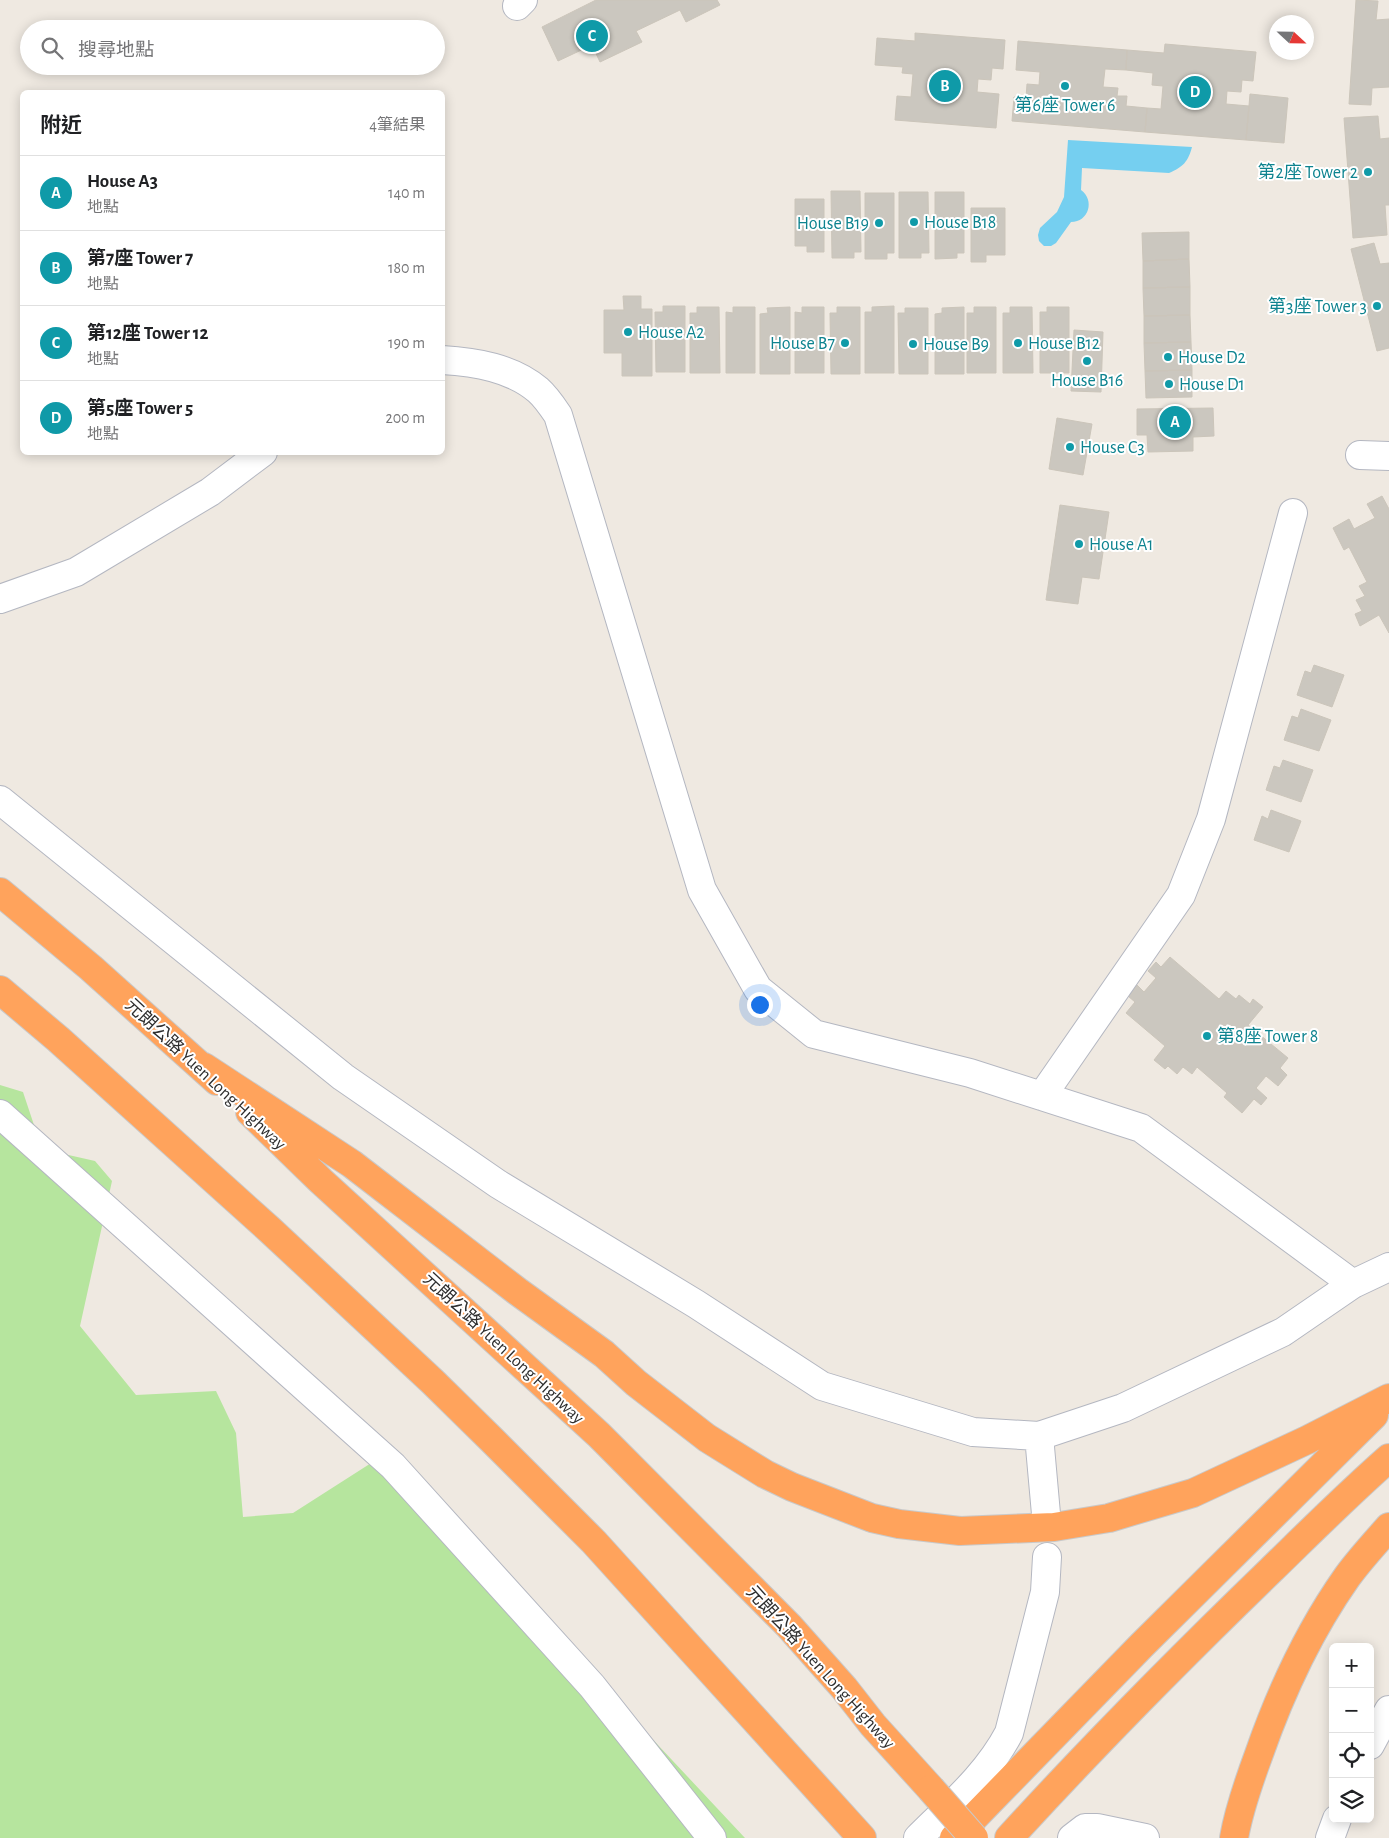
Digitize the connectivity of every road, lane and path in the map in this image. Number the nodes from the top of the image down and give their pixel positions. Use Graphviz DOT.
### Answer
graph roads {
  1 [pos="445,360"];
  2 [pos="259,455"];
  3 [pos="1360,455"];
  4 [pos="1389,456"];
  5 [pos="1293,512"];
  6 [pos="0,599"];
  7 [pos="0,800"];
  8 [pos="0,892"];
  9 [pos="0,990"];
  10 [pos="204,1067"];
  11 [pos="1042,1096"];
  12 [pos="0,1114"];
  13 [pos="1389,1266"];
  14 [pos="1353,1284"];
  15 [pos="1389,1399"];
  16 [pos="1039,1436"];
  17 [pos="1389,1458"];
  18 [pos="1046,1514"];
  19 [pos="1389,1526"];
  20 [pos="1047,1557"];
  21 [pos="1389,1710"];
  22 [pos="1374,1738"];
  23 [pos="1336,1823"];
  24 [pos="712,1838"];
  25 [pos="862,1838"];
  26 [pos="918,1838"];
  27 [pos="954,1838"];
  28 [pos="974,1838"];
  29 [pos="1009,1838"];
  30 [pos="1072,1838"];
  31 [pos="1145,1838"];
  32 [pos="1234,1838"];
  33 [pos="1330,1838"];
  1 -- 11 [label="street"];
  2 -- 6 [label="street"];
  3 -- 4 [label="street"];
  5 -- 11 [label="street"];
  7 -- 16 [label="street"];
  8 -- 10 [label="highway, 元朗公路 Yuen Long Highway"];
  9 -- 25 [label="highway"];
  10 -- 15 [label="highway"];
  10 -- 28 [label="highway, 元朗公路 Yuen Long Highway, bridge"];
  11 -- 14 [label="street"];
  12 -- 24 [label="street"];
  13 -- 14 [label="street"];
  14 -- 16 [label="street"];
  15 -- 27 [label="highway"];
  16 -- 18 [label="street"];
  17 -- 29 [label="highway"];
  19 -- 32 [label="highway"];
  20 -- 26 [label="street"];
  21 -- 22 [label="street"];
  23 -- 33 [label="street"];
  30 -- 31 [label="street"];
}
